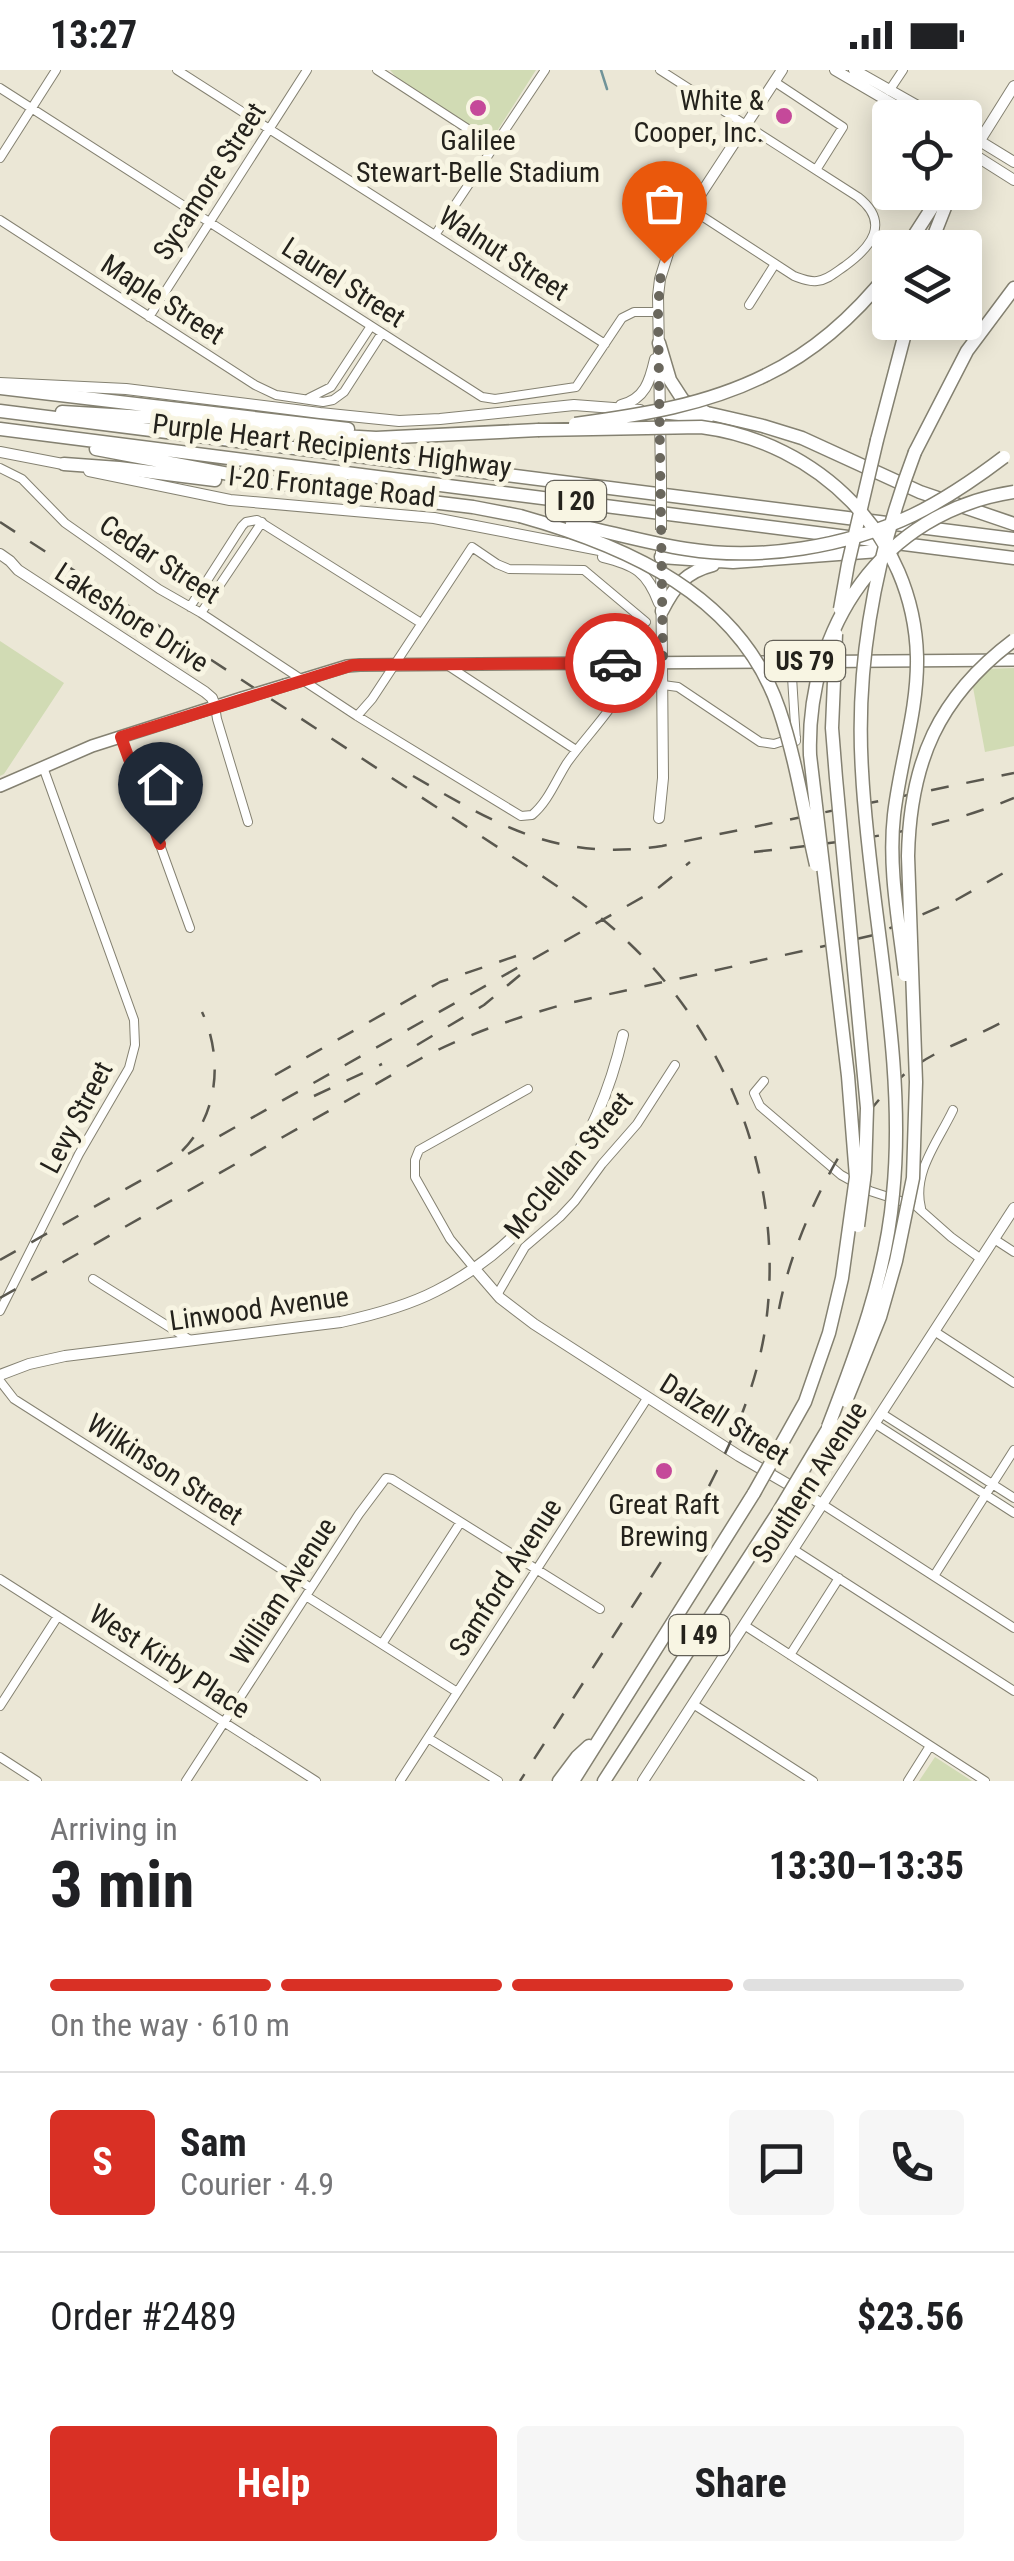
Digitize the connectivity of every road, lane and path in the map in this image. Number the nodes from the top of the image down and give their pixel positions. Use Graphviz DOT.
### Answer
graph roads {
  1 [pos="56,70"];
  2 [pos="177,70"];
  3 [pos="307,70"];
  4 [pos="377,70"];
  5 [pos="545,70"];
  6 [pos="660,70"];
  7 [pos="782,70"];
  8 [pos="836,70"];
  9 [pos="854,70"];
  10 [pos="903,70"];
  11 [pos="775,82"];
  12 [pos="1014,86"];
  13 [pos="0,88"];
  14 [pos="887,94"];
  15 [pos="894,100"];
  16 [pos="900,100"];
  17 [pos="32,109"];
  18 [pos="746,126"];
  19 [pos="269,129"];
  20 [pos="982,137"];
  21 [pos="982,141"];
  22 [pos="494,146"];
  23 [pos="0,158"];
  24 [pos="1014,162"];
  25 [pos="982,165"];
  26 [pos="816,170"];
  27 [pos="1014,180"];
  28 [pos="691,209"];
  29 [pos="0,220"];
  30 [pos="208,222"];
  31 [pos="435,235"];
  32 [pos="776,264"];
  33 [pos="1014,288"];
  34 [pos="872,292"];
  35 [pos="749,304"];
  36 [pos="658,312"];
  37 [pos="150,317"];
  38 [pos="371,326"];
  39 [pos="382,333"];
  40 [pos="903,340"];
  41 [pos="659,343"];
  42 [pos="605,344"];
  43 [pos="0,385"];
  44 [pos="309,398"];
  45 [pos="584,406"];
  46 [pos="0,410"];
  47 [pos="660,412"];
  48 [pos="735,419"];
  49 [pos="0,430"];
  50 [pos="538,430"];
  51 [pos="450,435"];
  52 [pos="0,452"];
  53 [pos="1009,452"];
  54 [pos="64,464"];
  55 [pos="0,468"];
  56 [pos="282,484"];
  57 [pos="1014,492"];
  58 [pos="520,516"];
  59 [pos="262,522"];
  60 [pos="1014,524"];
  61 [pos="1014,539"];
  62 [pos="559,544"];
  63 [pos="928,547"];
  64 [pos="0,554"];
  65 [pos="661,557"];
  66 [pos="1014,558"];
  67 [pos="732,562"];
  68 [pos="0,563"];
  69 [pos="18,570"];
  70 [pos="190,606"];
  71 [pos="662,612"];
  72 [pos="201,613"];
  73 [pos="646,622"];
  74 [pos="421,623"];
  75 [pos="1014,640"];
  76 [pos="1014,660"];
  77 [pos="791,661"];
  78 [pos="663,662"];
  79 [pos="632,663"];
  80 [pos="396,664"];
  81 [pos="446,664"];
  82 [pos="303,679"];
  83 [pos="663,685"];
  84 [pos="216,713"];
  85 [pos="357,716"];
  86 [pos="121,737"];
  87 [pos="796,738"];
  88 [pos="576,750"];
  89 [pos="798,767"];
  90 [pos="43,768"];
  91 [pos="0,786"];
  92 [pos="659,818"];
  93 [pos="248,822"];
  94 [pos="828,920"];
  95 [pos="190,928"];
  96 [pos="623,1035"];
  97 [pos="675,1065"];
  98 [pos="764,1081"];
  99 [pos="916,1082"];
  100 [pos="528,1089"];
  101 [pos="953,1110"];
  102 [pos="1014,1208"];
  103 [pos="922,1212"];
  104 [pos="994,1239"];
  105 [pos="1014,1252"];
  106 [pos="981,1259"];
  107 [pos="474,1268"];
  108 [pos="842,1278"];
  109 [pos="94,1280"];
  110 [pos="497,1295"];
  111 [pos="0,1310"];
  112 [pos="934,1331"];
  113 [pos="190,1340"];
  114 [pos="0,1378"];
  115 [pos="1014,1382"];
  116 [pos="648,1397"];
  117 [pos="878,1418"];
  118 [pos="828,1427"];
  119 [pos="1014,1450"];
  120 [pos="992,1484"];
  121 [pos="986,1495"];
  122 [pos="1014,1498"];
  123 [pos="822,1504"];
  124 [pos="1014,1513"];
  125 [pos="460,1523"];
  126 [pos="794,1548"];
  127 [pos="536,1570"];
  128 [pos="934,1576"];
  129 [pos="839,1578"];
  130 [pos="0,1579"];
  131 [pos="309,1592"];
  132 [pos="600,1609"];
  133 [pos="58,1616"];
  134 [pos="744,1625"];
  135 [pos="1014,1628"];
  136 [pos="382,1644"];
  137 [pos="790,1655"];
  138 [pos="457,1692"];
  139 [pos="1014,1692"];
  140 [pos="693,1704"];
  141 [pos="0,1706"];
  142 [pos="224,1722"];
  143 [pos="602,1734"];
  144 [pos="428,1738"];
  145 [pos="930,1746"];
  146 [pos="0,1757"];
  147 [pos="648,1779"];
  148 [pos="37,1781"];
  149 [pos="186,1781"];
  150 [pos="316,1781"];
  151 [pos="400,1781"];
  152 [pos="498,1781"];
  153 [pos="559,1781"];
  154 [pos="573,1781"];
  155 [pos="606,1781"];
  156 [pos="812,1781"];
  157 [pos="908,1781"];
  158 [pos="985,1781"];
  1 -- 17 [label="street"];
  2 -- 19 [label="street, Walnut Street"];
  3 -- 19 [label="street, Sycamore Street"];
  4 -- 22 [label="street"];
  5 -- 22 [label="street"];
  6 -- 18 [label="street"];
  7 -- 11 [label="main road"];
  8 -- 14 [label="main road"];
  9 -- 14 [label="main road"];
  10 -- 14 [label="street"];
  11 -- 18 [label="main road"];
  11 -- 26 [label="street"];
  12 -- 20 [label="main road"];
  13 -- 17 [label="street, Laurel Street"];
  14 -- 15 [label="main road"];
  14 -- 16 [label="main road"];
  17 -- 23 [label="street"];
  17 -- 30 [label="street, Laurel Street"];
  18 -- 26 [label="street"];
  18 -- 28 [label="main road"];
  19 -- 30 [label="street, Sycamore Street"];
  19 -- 31 [label="street, Walnut Street"];
  21 -- 24 [label="main road"];
  22 -- 31 [label="street"];
  25 -- 27 [label="main road"];
  26 -- 32 [label="street"];
  28 -- 32 [label="street"];
  28 -- 36 [label="main road"];
  29 -- 37 [label="street, Maple Street"];
  30 -- 37 [label="street, Sycamore Street"];
  30 -- 38 [label="street, Laurel Street"];
  31 -- 42 [label="street, Walnut Street"];
  32 -- 35 [label="street"];
  33 -- 118 [label="highway, bridge"];
  34 -- 50 [label="highway, bridge"];
  36 -- 41 [label="main road"];
  36 -- 42 [label="street, Laurel Street"];
  37 -- 44 [label="street, Maple Street"];
  38 -- 39 [label="street, Laurel Street"];
  38 -- 44 [label="street"];
  39 -- 42 [label="street, Laurel Street"];
  39 -- 44 [label="street"];
  40 -- 108 [label="highway, bridge"];
  41 -- 45 [label="main road"];
  41 -- 47 [label="main road"];
  41 -- 48 [label="highway"];
  43 -- 45 [label="main road"];
  43 -- 51 [label="highway"];
  45 -- 47 [label="main road"];
  46 -- 51 [label="highway"];
  46 -- 61 [label="highway, Purple Heart Recipients Highway / I 20"];
  47 -- 48 [label="highway"];
  47 -- 65 [label="main road, bridge"];
  48 -- 60 [label="highway"];
  49 -- 56 [label="highway"];
  49 -- 63 [label="highway, Purple Heart Recipients Highway / I 20"];
  50 -- 51 [label="highway"];
  50 -- 99 [label="highway, bridge"];
  52 -- 54 [label="main road, I-20 Frontage Road"];
  53 -- 58 [label="highway, bridge"];
  54 -- 56 [label="highway"];
  54 -- 62 [label="main road, I-20 Frontage Road"];
  55 -- 70 [label="street, Cedar Street"];
  56 -- 58 [label="highway"];
  57 -- 94 [label="highway, bridge"];
  58 -- 94 [label="highway, bridge"];
  59 -- 70 [label="street"];
  59 -- 72 [label="street"];
  59 -- 74 [label="street"];
  62 -- 65 [label="main road, I-20 Frontage Road"];
  62 -- 71 [label="main road"];
  63 -- 66 [label="highway, Purple Heart Recipients Highway / I 20"];
  63 -- 67 [label="highway"];
  64 -- 69 [label="main road, Lakeshore Drive"];
  65 -- 67 [label="highway"];
  65 -- 71 [label="main road"];
  67 -- 71 [label="highway"];
  68 -- 69 [label="main road, Lakeshore Drive"];
  69 -- 84 [label="main road, Lakeshore Drive"];
  70 -- 72 [label="street, Cedar Street"];
  71 -- 78 [label="main road"];
  72 -- 82 [label="street, Cedar Street"];
  73 -- 74 [label="street"];
  74 -- 80 [label="street"];
  75 -- 99 [label="highway, bridge"];
  76 -- 77 [label="main road, US 79"];
  77 -- 78 [label="main road, US 79"];
  77 -- 87 [label="street"];
  78 -- 79 [label="main road, US 79"];
  78 -- 83 [label="main road"];
  79 -- 81 [label="main road, US 79"];
  79 -- 88 [label="street"];
  80 -- 81 [label="main road, US 79"];
  80 -- 82 [label="main road, US 79"];
  80 -- 85 [label="street"];
  81 -- 88 [label="street"];
  82 -- 84 [label="main road, US 79, bridge"];
  82 -- 85 [label="street, Cedar Street"];
  83 -- 87 [label="street"];
  83 -- 92 [label="main road"];
  84 -- 86 [label="main road, US 79"];
  84 -- 93 [label="street"];
  85 -- 88 [label="street, Cedar Street"];
  86 -- 90 [label="main road, US 79"];
  86 -- 95 [label="street"];
  87 -- 89 [label="street"];
  90 -- 91 [label="main road, US 79"];
  90 -- 111 [label="street, Levy Street"];
  94 -- 108 [label="highway, bridge"];
  96 -- 107 [label="main road, Linwood Avenue"];
  97 -- 110 [label="street, McClellan Street"];
  98 -- 103 [label="street"];
  99 -- 118 [label="highway, bridge"];
  100 -- 107 [label="street"];
  101 -- 103 [label="street"];
  102 -- 104 [label="main road, Southern Avenue"];
  103 -- 106 [label="street"];
  104 -- 105 [label="street"];
  104 -- 106 [label="main road, Southern Avenue"];
  106 -- 112 [label="main road, Southern Avenue"];
  107 -- 110 [label="main road, Dalzell Street"];
  107 -- 113 [label="main road, Linwood Avenue"];
  108 -- 143 [label="highway, I 49, bridge"];
  109 -- 113 [label="street"];
  110 -- 116 [label="main road, Dalzell Street"];
  112 -- 115 [label="street"];
  112 -- 117 [label="main road, Southern Avenue"];
  113 -- 114 [label="main road, Linwood Avenue"];
  114 -- 131 [label="street, Wilkinson Street"];
  116 -- 123 [label="main road, Dalzell Street"];
  116 -- 127 [label="street, Samford Avenue"];
  117 -- 120 [label="street"];
  117 -- 121 [label="street"];
  117 -- 123 [label="main road, Southern Avenue"];
  118 -- 155 [label="highway, I 49, bridge"];
  119 -- 120 [label="street"];
  120 -- 121 [label="street"];
  120 -- 122 [label="street"];
  121 -- 124 [label="street"];
  121 -- 128 [label="street"];
  123 -- 126 [label="main road, Southern Avenue"];
  123 -- 128 [label="street, Dalzell Street"];
  125 -- 127 [label="street"];
  125 -- 131 [label="street, William Avenue"];
  125 -- 136 [label="street"];
  126 -- 129 [label="street"];
  126 -- 134 [label="main road, Southern Avenue"];
  127 -- 132 [label="street"];
  127 -- 138 [label="street, Samford Avenue"];
  128 -- 135 [label="street, Dalzell Street"];
  129 -- 137 [label="street"];
  129 -- 139 [label="street"];
  130 -- 133 [label="street, West Kirby Place"];
  131 -- 136 [label="street, Wilkinson Street"];
  131 -- 142 [label="street, William Avenue"];
  133 -- 141 [label="street"];
  133 -- 142 [label="street, West Kirby Place"];
  134 -- 137 [label="street"];
  134 -- 140 [label="main road, Southern Avenue"];
  136 -- 138 [label="street, Wilkinson Street"];
  137 -- 145 [label="street"];
  138 -- 144 [label="street, Samford Avenue"];
  140 -- 147 [label="main road, Southern Avenue"];
  140 -- 156 [label="street"];
  142 -- 149 [label="street, William Avenue"];
  142 -- 150 [label="street, West Kirby Place"];
  143 -- 153 [label="highway"];
  143 -- 154 [label="highway, I 49"];
  144 -- 151 [label="street, Samford Avenue"];
  144 -- 152 [label="street"];
  145 -- 157 [label="street"];
  145 -- 158 [label="street"];
  146 -- 148 [label="street"];
}
